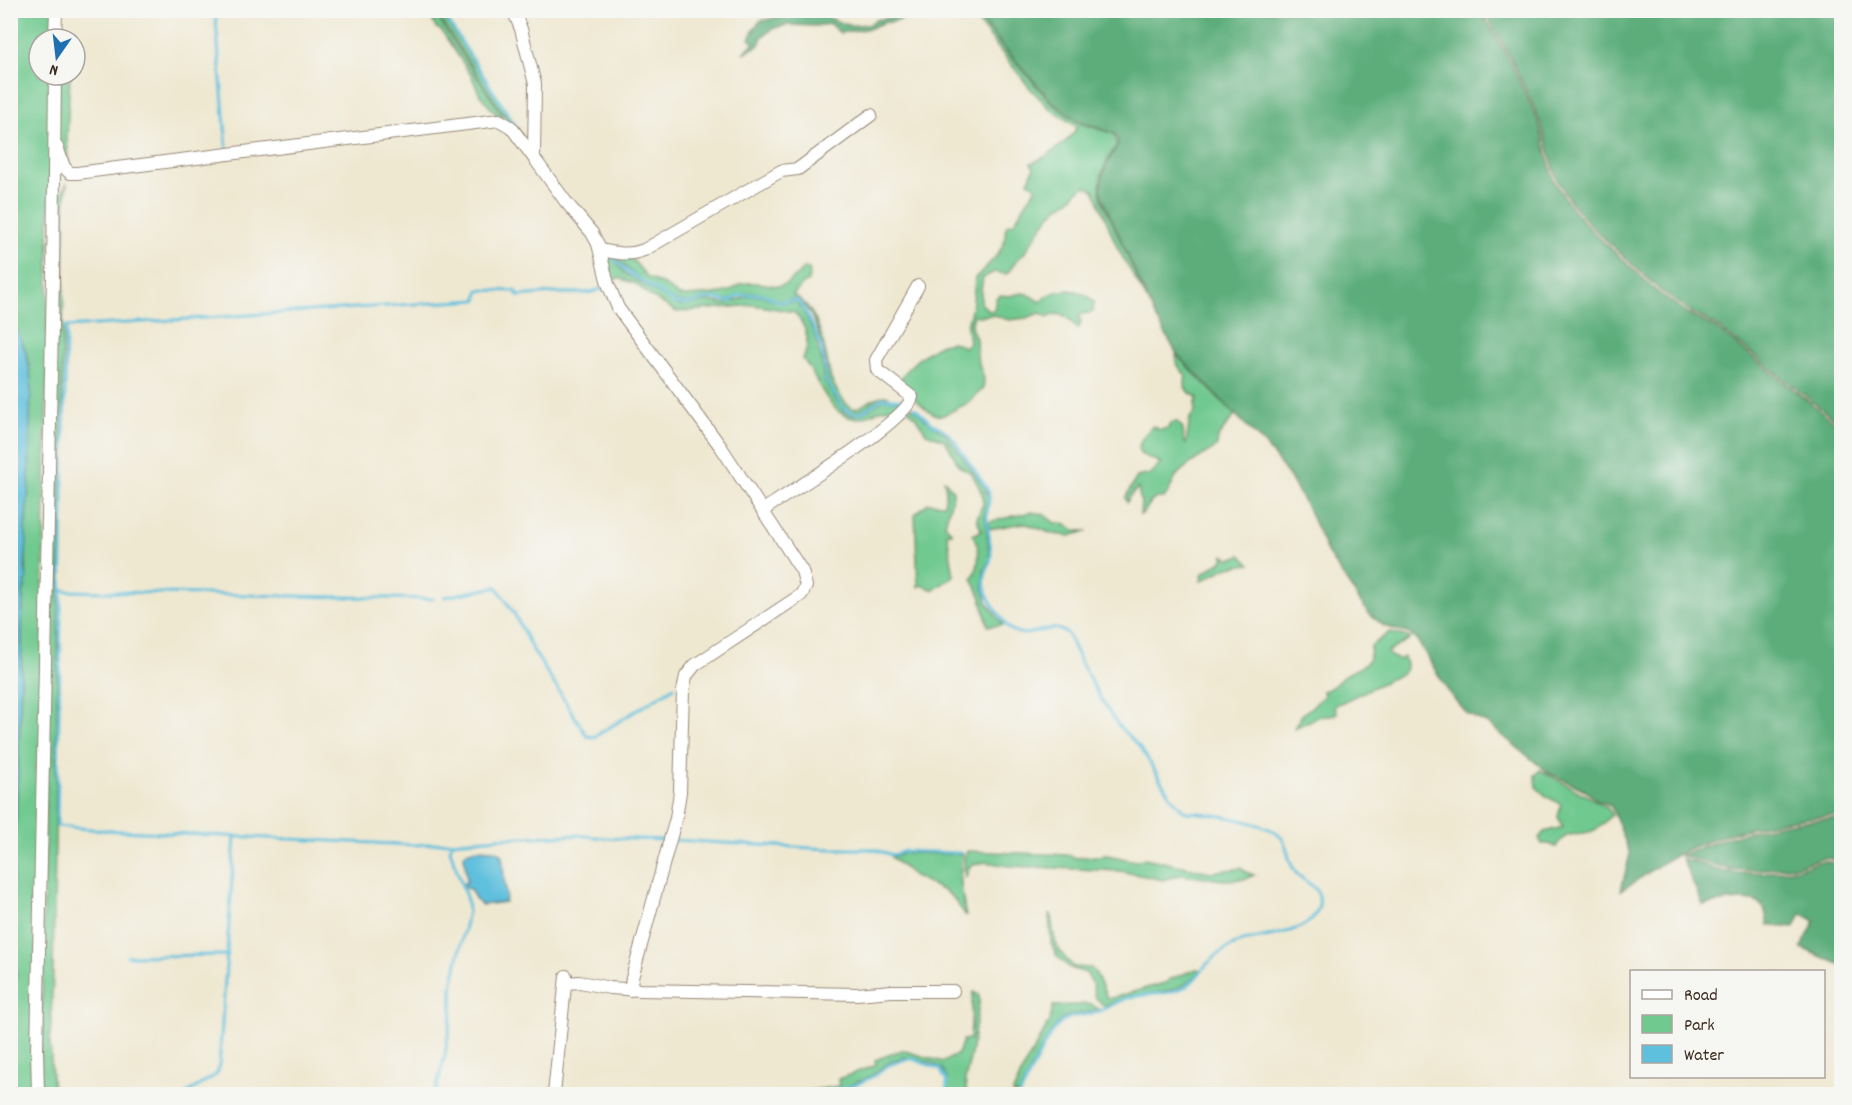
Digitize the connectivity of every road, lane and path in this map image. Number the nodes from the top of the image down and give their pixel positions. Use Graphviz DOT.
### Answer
graph roads {
  1 [pos="56,10"];
  2 [pos="513,10"];
  3 [pos="55,27"];
  4 [pos="55,87"];
  5 [pos="871,115"];
  6 [pos="54,137"];
  7 [pos="534,158"];
  8 [pos="70,173"];
  9 [pos="53,202"];
  10 [pos="600,250"];
  11 [pos="918,286"];
  12 [pos="763,510"];
  13 [pos="630,990"];
  14 [pos="953,991"];
  15 [pos="38,1095"];
  16 [pos="554,1095"];
  1 -- 3 [label="street"];
  2 -- 7 [label="street"];
  4 -- 6 [label="street"];
  5 -- 10 [label="street"];
  6 -- 8 [label="street"];
  6 -- 9 [label="street"];
  7 -- 8 [label="street"];
  7 -- 10 [label="street"];
  8 -- 9 [label="street"];
  9 -- 15 [label="street"];
  10 -- 12 [label="street"];
  11 -- 12 [label="street"];
  12 -- 13 [label="street"];
  13 -- 14 [label="street"];
  13 -- 16 [label="street"];
}
